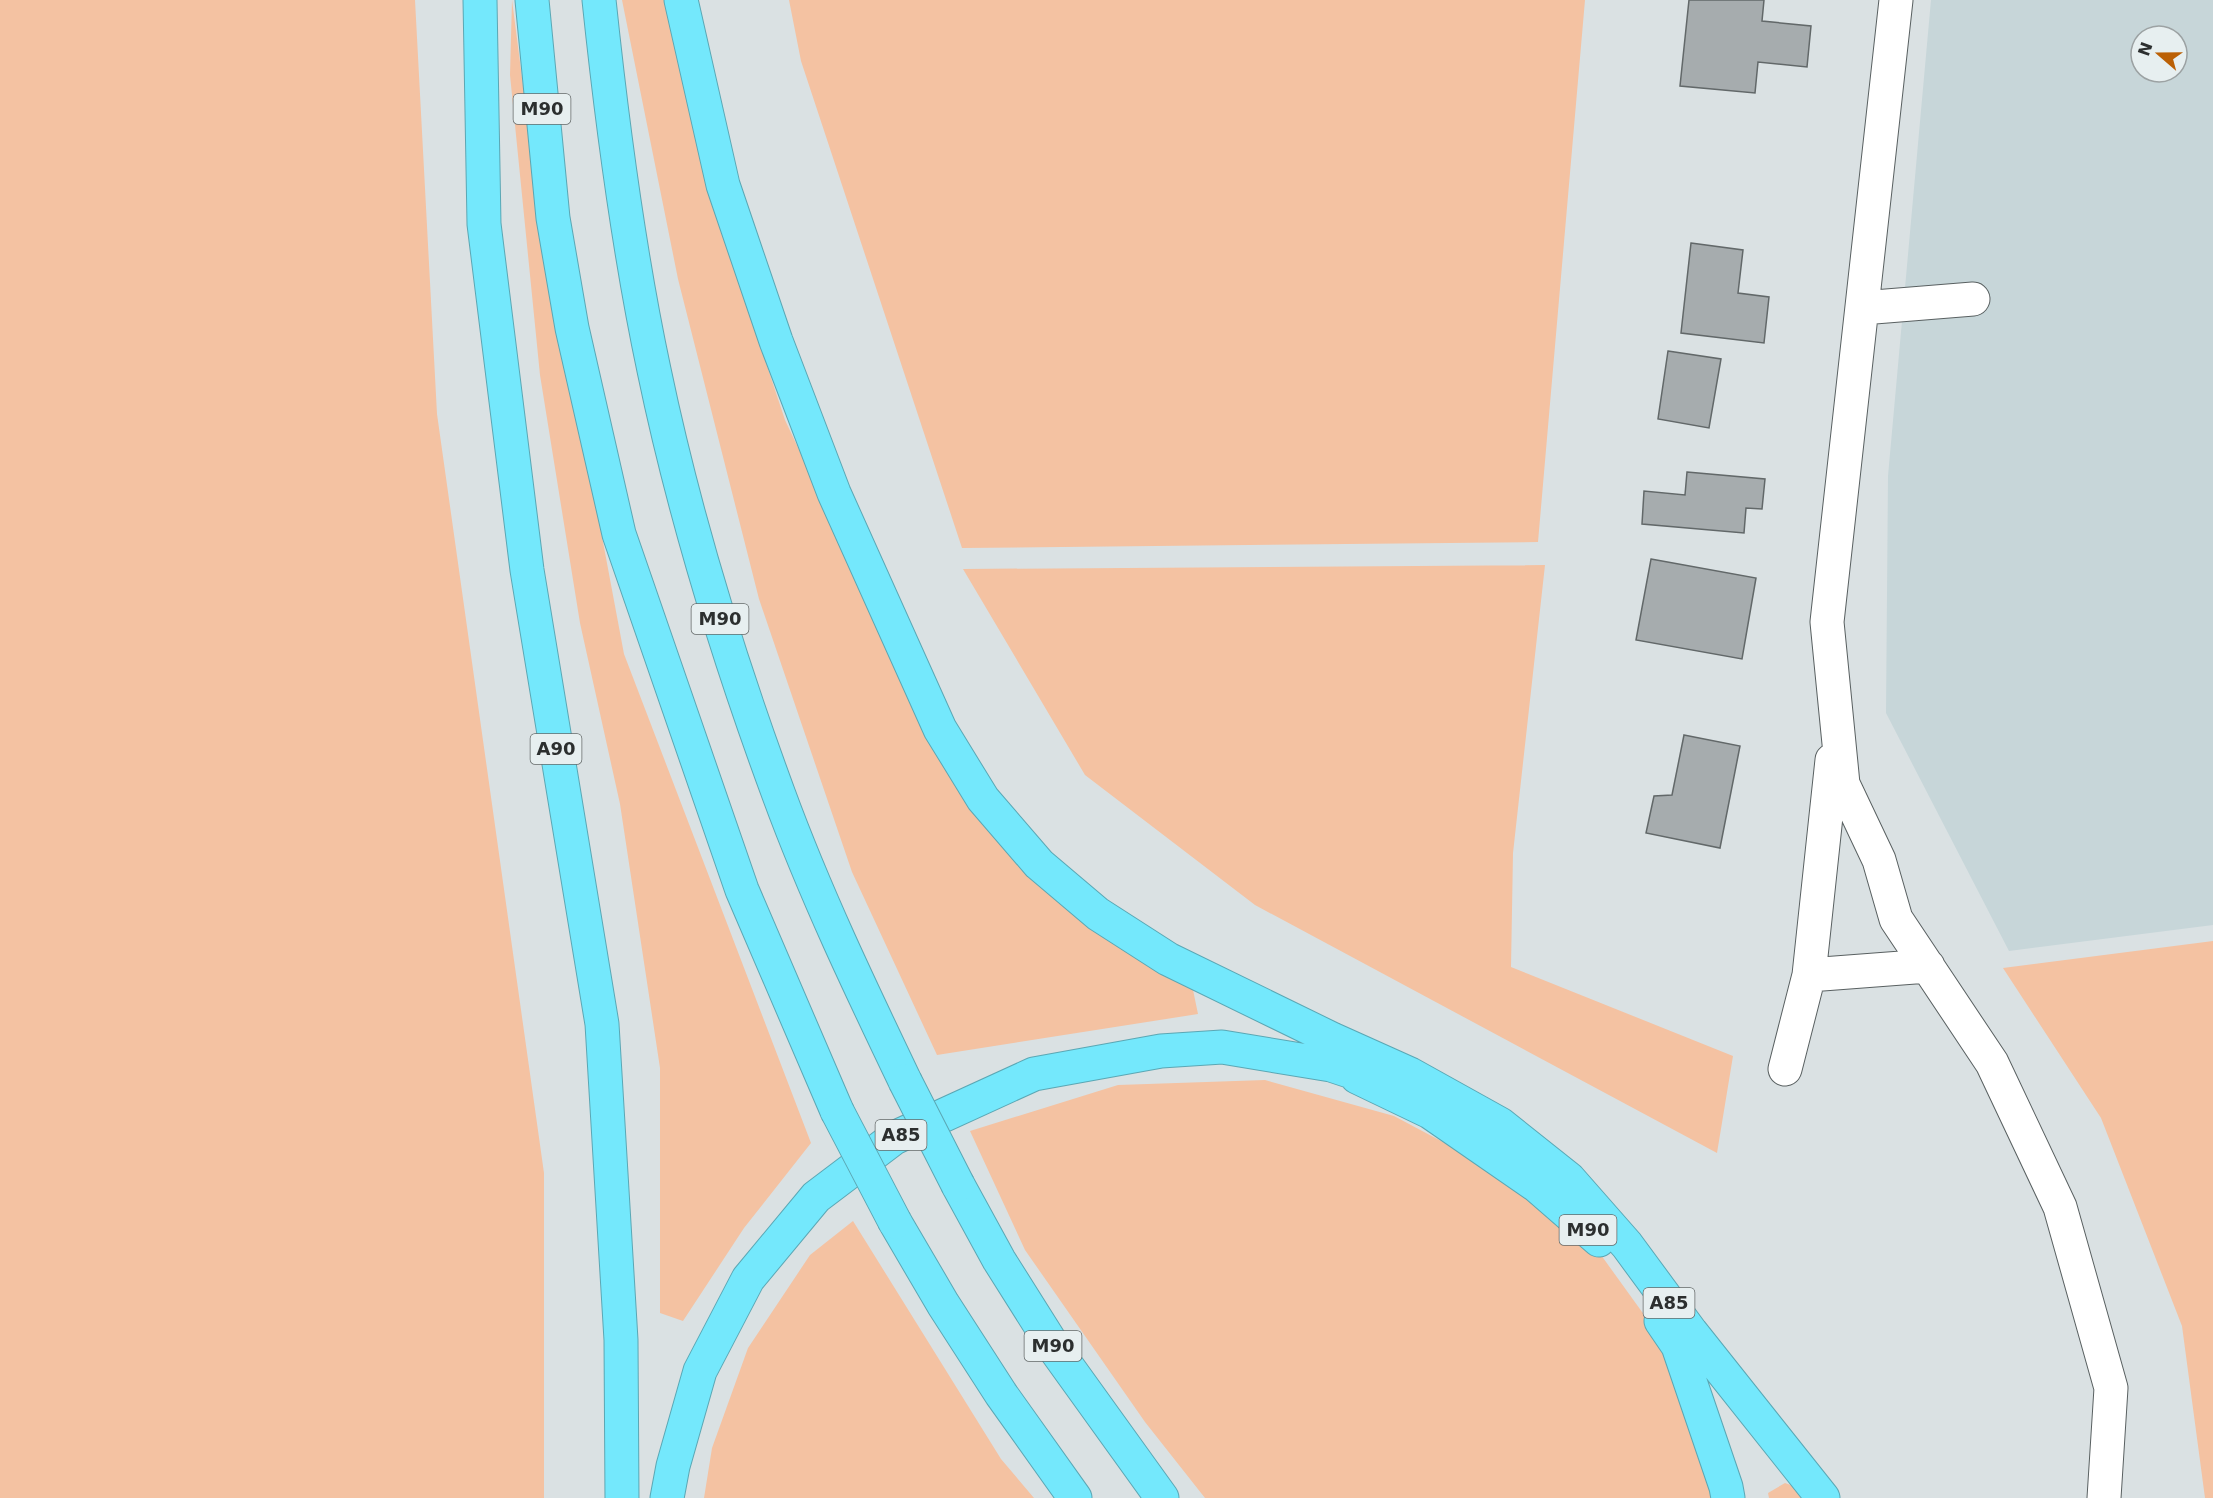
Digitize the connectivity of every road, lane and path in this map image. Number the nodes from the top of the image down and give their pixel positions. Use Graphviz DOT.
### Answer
graph roads {
  1 [pos="480,0"];
  2 [pos="532,0"];
  3 [pos="599,0"];
  4 [pos="681,0"];
  5 [pos="1896,0"];
  6 [pos="1973,299"];
  7 [pos="1862,308"];
  8 [pos="1836,714"];
  9 [pos="1928,966"];
  10 [pos="1809,975"];
  11 [pos="1331,1065"];
  12 [pos="1785,1069"];
  13 [pos="1500,1124"];
  14 [pos="622,1498"];
  15 [pos="667,1498"];
  16 [pos="1075,1498"];
  17 [pos="1162,1498"];
  18 [pos="1728,1498"];
  19 [pos="1823,1498"];
  20 [pos="2104,1498"];
  1 -- 14 [label="highway, A90"];
  2 -- 16 [label="highway, M90, bridge"];
  3 -- 17 [label="highway, M90, bridge"];
  4 -- 13 [label="highway"];
  5 -- 7 [label="street"];
  6 -- 7 [label="street"];
  7 -- 8 [label="street"];
  8 -- 9 [label="street"];
  8 -- 10 [label="street"];
  9 -- 10 [label="street"];
  9 -- 20 [label="street"];
  10 -- 12 [label="street"];
  11 -- 13 [label="highway, A85"];
  11 -- 15 [label="highway, A85"];
  11 -- 18 [label="highway, M90"];
  13 -- 19 [label="highway, A85"];
}
